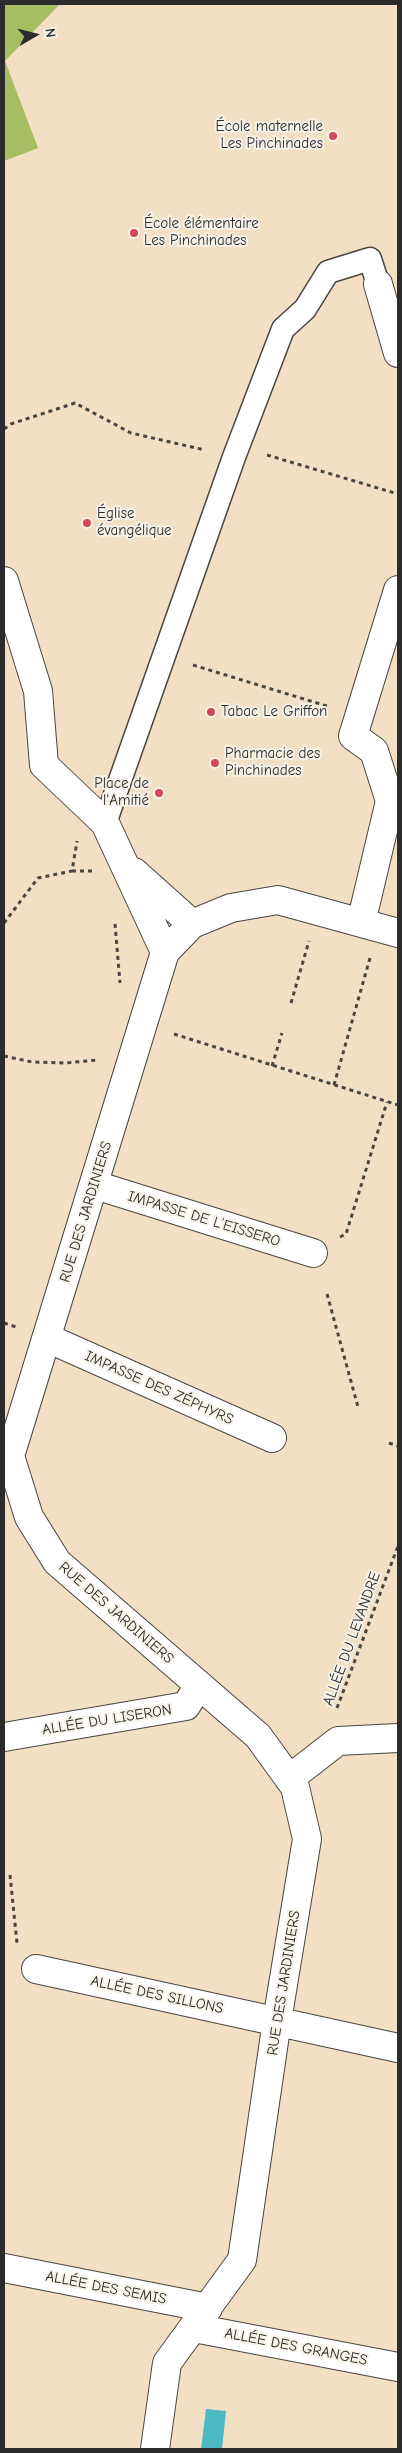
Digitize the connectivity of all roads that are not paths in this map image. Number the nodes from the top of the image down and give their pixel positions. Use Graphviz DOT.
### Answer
graph roads {
  1 [pos="378,284"];
  2 [pos="398,353"];
  3 [pos="4,581"];
  4 [pos="398,590"];
  5 [pos="105,824"];
  6 [pos="127,866"];
  7 [pos="192,924"];
  8 [pos="379,928"];
  9 [pos="165,952"];
  10 [pos="95,1185"];
  11 [pos="313,1253"];
  12 [pos="47,1338"];
  13 [pos="272,1438"];
  14 [pos="12,1491"];
  15 [pos="199,1685"];
  16 [pos="4,1737"];
  17 [pos="398,1738"];
  18 [pos="289,1779"];
  19 [pos="36,1969"];
  20 [pos="277,2021"];
  21 [pos="398,2048"];
  22 [pos="4,2268"];
  23 [pos="201,2318"];
  24 [pos="398,2366"];
  25 [pos="155,2449"];
  1 -- 2 [label="street"];
  1 -- 5 [label="street"];
  3 -- 5 [label="street"];
  4 -- 8 [label="street"];
  5 -- 6 [label="street"];
  6 -- 7 [label="street"];
  6 -- 9 [label="street"];
  7 -- 8 [label="street, RUE DES JARDINIERS"];
  7 -- 9 [label="street, RUE DES JARDINIERS"];
  9 -- 10 [label="street, RUE DES JARDINIERS"];
  10 -- 11 [label="street, IMPASSE DE L’EISSERO"];
  10 -- 12 [label="street, RUE DES JARDINIERS"];
  12 -- 13 [label="street, IMPASSE DES ZÉPHYRS"];
  12 -- 14 [label="street, RUE DES JARDINIERS"];
  14 -- 15 [label="street, RUE DES JARDINIERS"];
  15 -- 16 [label="street, ALLÉE DU LISERON"];
  15 -- 18 [label="street, RUE DES JARDINIERS"];
  17 -- 18 [label="street"];
  18 -- 20 [label="street, RUE DES JARDINIERS"];
  19 -- 20 [label="street, ALLÉE DES SILLONS"];
  20 -- 21 [label="street, ALLÉE DES SILLONS"];
  20 -- 23 [label="street, RUE DES JARDINIERS"];
  22 -- 23 [label="street, ALLÉE DES SEMIS"];
  23 -- 24 [label="street, ALLÉE DES GRANGES"];
  23 -- 25 [label="street, RUE DES JARDINIERS"];
}
